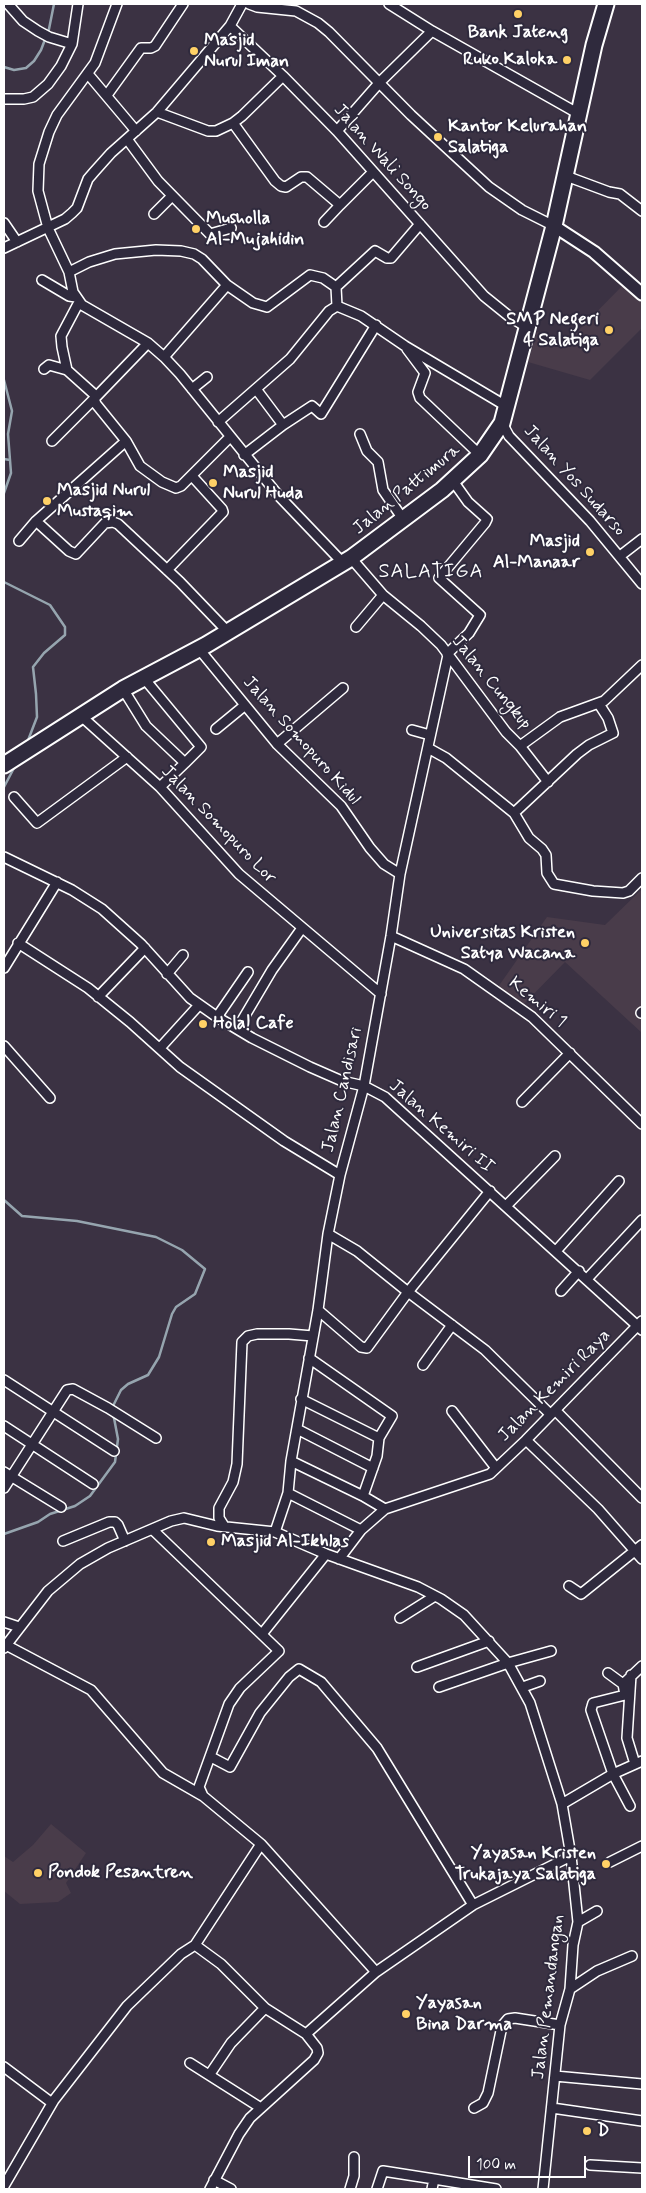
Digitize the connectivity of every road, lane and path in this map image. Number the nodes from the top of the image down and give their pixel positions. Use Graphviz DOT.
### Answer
graph roads {
  1 [pos="8,4"];
  2 [pos="78,4"];
  3 [pos="117,4"];
  4 [pos="182,4"];
  5 [pos="242,4"];
  6 [pos="249,4"];
  7 [pos="389,4"];
  8 [pos="606,4"];
  9 [pos="230,26"];
  10 [pos="432,31"];
  11 [pos="72,44"];
  12 [pos="88,74"];
  13 [pos="283,76"];
  14 [pos="380,82"];
  15 [pos="107,95"];
  16 [pos="4,99"];
  17 [pos="157,112"];
  18 [pos="579,114"];
  19 [pos="234,123"];
  20 [pos="136,131"];
  21 [pos="337,131"];
  22 [pos="127,139"];
  23 [pos="373,172"];
  24 [pos="566,176"];
  25 [pos="172,196"];
  26 [pos="340,205"];
  27 [pos="642,212"];
  28 [pos="154,214"];
  29 [pos="4,222"];
  30 [pos="324,222"];
  31 [pos="420,224"];
  32 [pos="554,226"];
  33 [pos="48,228"];
  34 [pos="231,228"];
  35 [pos="17,242"];
  36 [pos="4,248"];
  37 [pos="69,272"];
  38 [pos="42,280"];
  39 [pos="227,285"];
  40 [pos="336,287"];
  41 [pos="640,289"];
  42 [pos="77,299"];
  43 [pos="337,306"];
  44 [pos="376,325"];
  45 [pos="528,328"];
  46 [pos="148,343"];
  47 [pos="404,346"];
  48 [pos="164,357"];
  49 [pos="44,368"];
  50 [pos="67,370"];
  51 [pos="207,377"];
  52 [pos="192,389"];
  53 [pos="256,389"];
  54 [pos="95,398"];
  55 [pos="506,406"];
  56 [pos="218,422"];
  57 [pos="502,423"];
  58 [pos="283,425"];
  59 [pos="360,434"];
  60 [pos="230,437"];
  61 [pos="52,441"];
  62 [pos="126,441"];
  63 [pos="244,455"];
  64 [pos="480,455"];
  65 [pos="192,476"];
  66 [pos="453,481"];
  67 [pos="403,519"];
  68 [pos="36,521"];
  69 [pos="642,539"];
  70 [pos="19,541"];
  71 [pos="620,556"];
  72 [pos="347,561"];
  73 [pos="167,570"];
  74 [pos="642,584"];
  75 [pos="383,595"];
  76 [pos="356,627"];
  77 [pos="228,632"];
  78 [pos="199,649"];
  79 [pos="448,655"];
  80 [pos="642,665"];
  81 [pos="143,677"];
  82 [pos="343,688"];
  83 [pos="123,689"];
  84 [pos="599,704"];
  85 [pos="244,706"];
  86 [pos="80,715"];
  87 [pos="216,729"];
  88 [pos="412,730"];
  89 [pos="430,734"];
  90 [pos="277,744"];
  91 [pos="520,746"];
  92 [pos="428,748"];
  93 [pos="127,757"];
  94 [pos="8,762"];
  95 [pos="185,763"];
  96 [pos="548,782"];
  97 [pos="160,787"];
  98 [pos="14,797"];
  99 [pos="514,813"];
  100 [pos="4,857"];
  101 [pos="400,874"];
  102 [pos="642,878"];
  103 [pos="57,882"];
  104 [pos="302,928"];
  105 [pos="391,936"];
  106 [pos="18,943"];
  107 [pos="145,948"];
  108 [pos="183,955"];
  109 [pos="4,968"];
  110 [pos="248,972"];
  111 [pos="168,974"];
  112 [pos="381,994"];
  113 [pos="98,997"];
  114 [pos="199,1005"];
  115 [pos="217,1017"];
  116 [pos="237,1029"];
  117 [pos="4,1046"];
  118 [pos="160,1048"];
  119 [pos="570,1052"];
  120 [pos="364,1086"];
  121 [pos="50,1098"];
  122 [pos="522,1102"];
  123 [pos="642,1124"];
  124 [pos="555,1156"];
  125 [pos="340,1175"];
  126 [pos="618,1181"];
  127 [pos="490,1191"];
  128 [pos="506,1206"];
  129 [pos="642,1220"];
  130 [pos="328,1234"];
  131 [pos="556,1251"];
  132 [pos="579,1271"];
  133 [pos="587,1279"];
  134 [pos="561,1291"];
  135 [pos="408,1292"];
  136 [pos="318,1310"];
  137 [pos="452,1324"];
  138 [pos="641,1326"];
  139 [pos="313,1336"];
  140 [pos="310,1358"];
  141 [pos="423,1366"];
  142 [pos="4,1380"];
  143 [pos="301,1399"];
  144 [pos="52,1411"];
  145 [pos="452,1411"];
  146 [pos="553,1412"];
  147 [pos="4,1426"];
  148 [pos="297,1429"];
  149 [pos="156,1438"];
  150 [pos="379,1438"];
  151 [pos="526,1440"];
  152 [pos="31,1444"];
  153 [pos="114,1451"];
  154 [pos="291,1461"];
  155 [pos="373,1468"];
  156 [pos="493,1471"];
  157 [pos="7,1474"];
  158 [pos="93,1484"];
  159 [pos="4,1488"];
  160 [pos="288,1492"];
  161 [pos="363,1496"];
  162 [pos="642,1498"];
  163 [pos="61,1507"];
  164 [pos="385,1509"];
  165 [pos="224,1526"];
  166 [pos="153,1530"];
  167 [pos="361,1530"];
  168 [pos="275,1532"];
  169 [pos="63,1541"];
  170 [pos="125,1541"];
  171 [pos="639,1547"];
  172 [pos="326,1554"];
  173 [pos="339,1559"];
  174 [pos="642,1559"];
  175 [pos="569,1586"];
  176 [pos="435,1596"];
  177 [pos="400,1618"];
  178 [pos="4,1622"];
  179 [pos="19,1627"];
  180 [pos="262,1634"];
  181 [pos="489,1641"];
  182 [pos="5,1647"];
  183 [pos="551,1651"];
  184 [pos="508,1663"];
  185 [pos="417,1666"];
  186 [pos="642,1666"];
  187 [pos="608,1672"];
  188 [pos="631,1675"];
  189 [pos="540,1681"];
  190 [pos="623,1684"];
  191 [pos="439,1687"];
  192 [pos="522,1687"];
  193 [pos="211,1757"];
  194 [pos="638,1763"];
  195 [pos="613,1774"];
  196 [pos="203,1796"];
  197 [pos="562,1804"];
  198 [pos="630,1806"];
  199 [pos="261,1844"];
  200 [pos="642,1846"];
  201 [pos="571,1856"];
  202 [pos="610,1862"];
  203 [pos="473,1905"];
  204 [pos="597,1911"];
  205 [pos="578,1922"];
  206 [pos="195,1945"];
  207 [pos="632,1956"];
  208 [pos="376,1972"];
  209 [pos="570,1989"];
  210 [pos="265,2008"];
  211 [pos="560,2025"];
  212 [pos="306,2034"];
  213 [pos="190,2063"];
  214 [pos="4,2067"];
  215 [pos="210,2074"];
  216 [pos="555,2076"];
  217 [pos="642,2084"];
  218 [pos="52,2103"];
  219 [pos="261,2108"];
  220 [pos="474,2108"];
  221 [pos="552,2108"];
  222 [pos="642,2121"];
  223 [pos="354,2157"];
  224 [pos="590,2165"];
  225 [pos="642,2168"];
  226 [pos="434,2179"];
  227 [pos="212,2185"];
  228 [pos="4,2186"];
  229 [pos="470,2187"];
  230 [pos="231,2189"];
  231 [pos="350,2189"];
  232 [pos="377,2189"];
  233 [pos="432,2189"];
  234 [pos="496,2189"];
  235 [pos="543,2189"];
  1 -- 11 [label="street"];
  2 -- 11 [label="street"];
  3 -- 12 [label="street"];
  4 -- 15 [label="street"];
  5 -- 9 [label="street"];
  6 -- 14 [label="street"];
  7 -- 10 [label="street"];
  8 -- 18 [label="main road, Jalan Pattimura"];
  9 -- 13 [label="street, Jalan Wali Songo"];
  9 -- 17 [label="street"];
  10 -- 14 [label="street"];
  10 -- 18 [label="street"];
  11 -- 16 [label="street"];
  12 -- 15 [label="street"];
  12 -- 33 [label="street"];
  13 -- 19 [label="street"];
  13 -- 21 [label="street, Jalan Wali Songo"];
  14 -- 21 [label="street"];
  14 -- 32 [label="street"];
  15 -- 20 [label="street"];
  17 -- 19 [label="street"];
  17 -- 20 [label="street"];
  18 -- 24 [label="main road, Jalan Pattimura"];
  19 -- 26 [label="street"];
  20 -- 22 [label="street"];
  21 -- 23 [label="street, Jalan Wali Songo"];
  22 -- 25 [label="street"];
  22 -- 33 [label="street"];
  23 -- 26 [label="street"];
  23 -- 31 [label="street, Jalan Wali Songo"];
  24 -- 27 [label="street"];
  24 -- 32 [label="main road, Jalan Pattimura"];
  25 -- 28 [label="street"];
  25 -- 34 [label="street"];
  26 -- 30 [label="street"];
  29 -- 35 [label="street"];
  31 -- 40 [label="street"];
  31 -- 45 [label="street, Jalan Wali Songo"];
  32 -- 41 [label="street"];
  32 -- 45 [label="main road, Jalan Pattimura"];
  33 -- 35 [label="street"];
  33 -- 37 [label="street"];
  35 -- 36 [label="street"];
  37 -- 39 [label="street"];
  37 -- 42 [label="street"];
  38 -- 42 [label="street, Jalan Cungkup"];
  39 -- 40 [label="street"];
  39 -- 48 [label="street"];
  40 -- 43 [label="street"];
  42 -- 46 [label="street, Jalan Cungkup"];
  42 -- 50 [label="street"];
  43 -- 44 [label="street"];
  43 -- 53 [label="street"];
  44 -- 47 [label="street"];
  44 -- 58 [label="street"];
  45 -- 55 [label="main road, Jalan Pattimura"];
  46 -- 48 [label="street, Jalan Cungkup"];
  46 -- 54 [label="street"];
  47 -- 55 [label="street"];
  47 -- 64 [label="street"];
  48 -- 52 [label="street, Jalan Cungkup"];
  49 -- 50 [label="street"];
  50 -- 54 [label="street"];
  51 -- 52 [label="street"];
  52 -- 56 [label="street, Jalan Cungkup"];
  53 -- 56 [label="street"];
  53 -- 58 [label="street"];
  54 -- 61 [label="street"];
  54 -- 62 [label="street"];
  55 -- 57 [label="main road, Jalan Pattimura"];
  56 -- 60 [label="street, Jalan Cungkup"];
  57 -- 64 [label="main road, Jalan Pattimura"];
  57 -- 71 [label="street, Jalan Yos Sudarso"];
  58 -- 63 [label="street"];
  59 -- 67 [label="street"];
  60 -- 63 [label="street, Jalan Cungkup"];
  60 -- 65 [label="street"];
  62 -- 65 [label="street"];
  62 -- 68 [label="street"];
  63 -- 72 [label="street, Jalan Cungkup"];
  64 -- 66 [label="main road, Jalan Pattimura"];
  65 -- 73 [label="street"];
  66 -- 67 [label="main road, Jalan Pattimura"];
  66 -- 79 [label="street"];
  67 -- 72 [label="main road, Jalan Pattimura"];
  68 -- 70 [label="street"];
  68 -- 73 [label="street"];
  69 -- 71 [label="street"];
  71 -- 74 [label="street, Jalan Yos Sudarso"];
  72 -- 75 [label="street, Jalan Cungkup"];
  72 -- 77 [label="main road, Jalan Pattimura"];
  73 -- 77 [label="street"];
  75 -- 76 [label="street"];
  75 -- 79 [label="street, Jalan Cungkup"];
  77 -- 78 [label="main road, Jalan Pattimura"];
  78 -- 81 [label="main road, Jalan Pattimura"];
  78 -- 85 [label="street, Jalan Somopuro Kidul"];
  79 -- 89 [label="street, Jalan Candisari"];
  79 -- 91 [label="street, Jalan Cungkup"];
  80 -- 84 [label="street, Jalan Cungkup"];
  81 -- 83 [label="main road, Jalan Pattimura"];
  81 -- 95 [label="street"];
  82 -- 90 [label="street"];
  83 -- 86 [label="main road, Jalan Pattimura"];
  83 -- 95 [label="street"];
  84 -- 91 [label="street, Jalan Cungkup"];
  84 -- 96 [label="street"];
  85 -- 87 [label="street"];
  85 -- 90 [label="street, Jalan Somopuro Kidul"];
  86 -- 93 [label="street, Jalan Somopuro Lor"];
  86 -- 94 [label="main road, Jalan Pattimura"];
  88 -- 89 [label="street"];
  89 -- 92 [label="street, Jalan Candisari"];
  90 -- 101 [label="street, Jalan Somopuro Kidul"];
  91 -- 96 [label="street"];
  92 -- 99 [label="street"];
  92 -- 101 [label="street, Jalan Candisari"];
  93 -- 97 [label="street, Jalan Somopuro Lor"];
  93 -- 98 [label="street"];
  95 -- 97 [label="street"];
  96 -- 99 [label="street"];
  97 -- 104 [label="street, Jalan Somopuro Lor"];
  99 -- 102 [label="street"];
  100 -- 103 [label="street, Jalan Kemiri II"];
  101 -- 105 [label="street, Jalan Candisari"];
  103 -- 106 [label="street"];
  103 -- 107 [label="street, Jalan Kemiri II"];
  104 -- 112 [label="street, Jalan Somopuro Lor"];
  104 -- 116 [label="street"];
  105 -- 112 [label="street, Jalan Candisari"];
  105 -- 119 [label="street, Kemiri 1"];
  106 -- 109 [label="street"];
  106 -- 113 [label="street"];
  107 -- 111 [label="street, Jalan Kemiri II"];
  107 -- 113 [label="street"];
  108 -- 111 [label="street"];
  110 -- 115 [label="street"];
  111 -- 114 [label="street, Jalan Kemiri II"];
  112 -- 120 [label="street, Jalan Candisari"];
  113 -- 118 [label="street"];
  114 -- 115 [label="street, Jalan Kemiri II"];
  114 -- 118 [label="street"];
  115 -- 116 [label="street, Jalan Kemiri II"];
  116 -- 120 [label="street, Jalan Kemiri II"];
  117 -- 121 [label="street"];
  118 -- 125 [label="street"];
  119 -- 122 [label="street"];
  119 -- 123 [label="street, Kemiri 1"];
  120 -- 125 [label="street, Jalan Candisari"];
  120 -- 127 [label="street, Jalan Kemiri II"];
  124 -- 128 [label="street"];
  125 -- 130 [label="street, Jalan Candisari"];
  126 -- 131 [label="street"];
  127 -- 128 [label="street, Jalan Kemiri II"];
  127 -- 135 [label="street"];
  128 -- 131 [label="street, Jalan Kemiri II"];
  129 -- 133 [label="street"];
  130 -- 135 [label="street"];
  130 -- 136 [label="street, Jalan Candisari"];
  131 -- 132 [label="street, Jalan Kemiri II"];
  132 -- 133 [label="street, Jalan Kemiri II"];
  132 -- 134 [label="street"];
  133 -- 138 [label="street, Jalan Kemiri II"];
  135 -- 136 [label="street"];
  135 -- 137 [label="street"];
  136 -- 139 [label="street, Jalan Candisari"];
  137 -- 141 [label="street"];
  137 -- 146 [label="street"];
  138 -- 146 [label="street, Jalan Kemiri Raya"];
  139 -- 140 [label="street, Jalan Candisari"];
  139 -- 165 [label="street"];
  140 -- 143 [label="street, Jalan Candisari"];
  140 -- 150 [label="street"];
  142 -- 144 [label="street"];
  143 -- 148 [label="street, Jalan Candisari"];
  143 -- 150 [label="street"];
  144 -- 149 [label="street"];
  144 -- 152 [label="street"];
  144 -- 153 [label="street"];
  145 -- 156 [label="street"];
  146 -- 151 [label="street, Jalan Kemiri Raya"];
  146 -- 162 [label="street"];
  147 -- 152 [label="street"];
  148 -- 154 [label="street, Jalan Candisari"];
  148 -- 155 [label="street"];
  150 -- 155 [label="street"];
  151 -- 156 [label="street, Jalan Kemiri Raya"];
  151 -- 171 [label="street"];
  152 -- 157 [label="street"];
  152 -- 158 [label="street"];
  154 -- 160 [label="street, Jalan Candisari"];
  154 -- 161 [label="street"];
  155 -- 161 [label="street"];
  156 -- 164 [label="street"];
  157 -- 159 [label="street"];
  157 -- 163 [label="street"];
  160 -- 167 [label="street"];
  160 -- 168 [label="street, Jalan Candisari"];
  161 -- 164 [label="street"];
  164 -- 167 [label="street"];
  165 -- 166 [label="street, Jalan Pemandangan"];
  165 -- 168 [label="street, Jalan Pemandangan"];
  166 -- 170 [label="street, Jalan Pemandangan"];
  166 -- 180 [label="street"];
  167 -- 173 [label="street"];
  168 -- 172 [label="street, Jalan Pemandangan"];
  169 -- 170 [label="street"];
  170 -- 179 [label="street, Jalan Pemandangan"];
  171 -- 174 [label="street"];
  171 -- 175 [label="street"];
  172 -- 173 [label="street, Jalan Pemandangan"];
  172 -- 180 [label="street"];
  173 -- 176 [label="street, Jalan Pemandangan"];
  176 -- 177 [label="street"];
  176 -- 181 [label="street, Jalan Pemandangan"];
  178 -- 179 [label="street"];
  179 -- 182 [label="street, Jalan Pemandangan"];
  180 -- 193 [label="street"];
  181 -- 184 [label="street, Jalan Pemandangan"];
  181 -- 185 [label="street"];
  182 -- 196 [label="street"];
  183 -- 184 [label="street"];
  184 -- 191 [label="street"];
  184 -- 192 [label="street, Jalan Pemandangan"];
  186 -- 188 [label="street"];
  187 -- 190 [label="street"];
  188 -- 190 [label="street"];
  188 -- 194 [label="street"];
  189 -- 192 [label="street"];
  190 -- 195 [label="street"];
  192 -- 197 [label="street, Jalan Pemandangan"];
  193 -- 196 [label="street"];
  193 -- 203 [label="street"];
  194 -- 195 [label="street"];
  195 -- 197 [label="street"];
  195 -- 198 [label="street"];
  196 -- 199 [label="street"];
  197 -- 201 [label="street, Jalan Pemandangan"];
  199 -- 206 [label="street"];
  199 -- 208 [label="street"];
  200 -- 202 [label="street"];
  201 -- 203 [label="street"];
  201 -- 205 [label="street, Jalan Pemandangan"];
  203 -- 208 [label="street"];
  204 -- 205 [label="street"];
  205 -- 209 [label="street, Jalan Pemandangan"];
  206 -- 210 [label="street"];
  206 -- 218 [label="street"];
  207 -- 209 [label="street"];
  208 -- 212 [label="street"];
  209 -- 211 [label="street, Jalan Pemandangan"];
  210 -- 212 [label="street"];
  210 -- 215 [label="street"];
  211 -- 216 [label="street, Jalan Pemandangan"];
  211 -- 220 [label="street"];
  212 -- 219 [label="street"];
  213 -- 215 [label="street"];
  214 -- 218 [label="street"];
  215 -- 219 [label="street"];
  216 -- 217 [label="street"];
  216 -- 221 [label="street, Jalan Pemandangan"];
  218 -- 228 [label="street"];
  219 -- 227 [label="street"];
  221 -- 222 [label="street"];
  221 -- 235 [label="street, Jalan Pemandangan"];
  223 -- 231 [label="street"];
  224 -- 225 [label="street"];
  226 -- 229 [label="street"];
  226 -- 232 [label="street"];
  226 -- 233 [label="street"];
  227 -- 230 [label="street"];
  229 -- 234 [label="street"];
}
